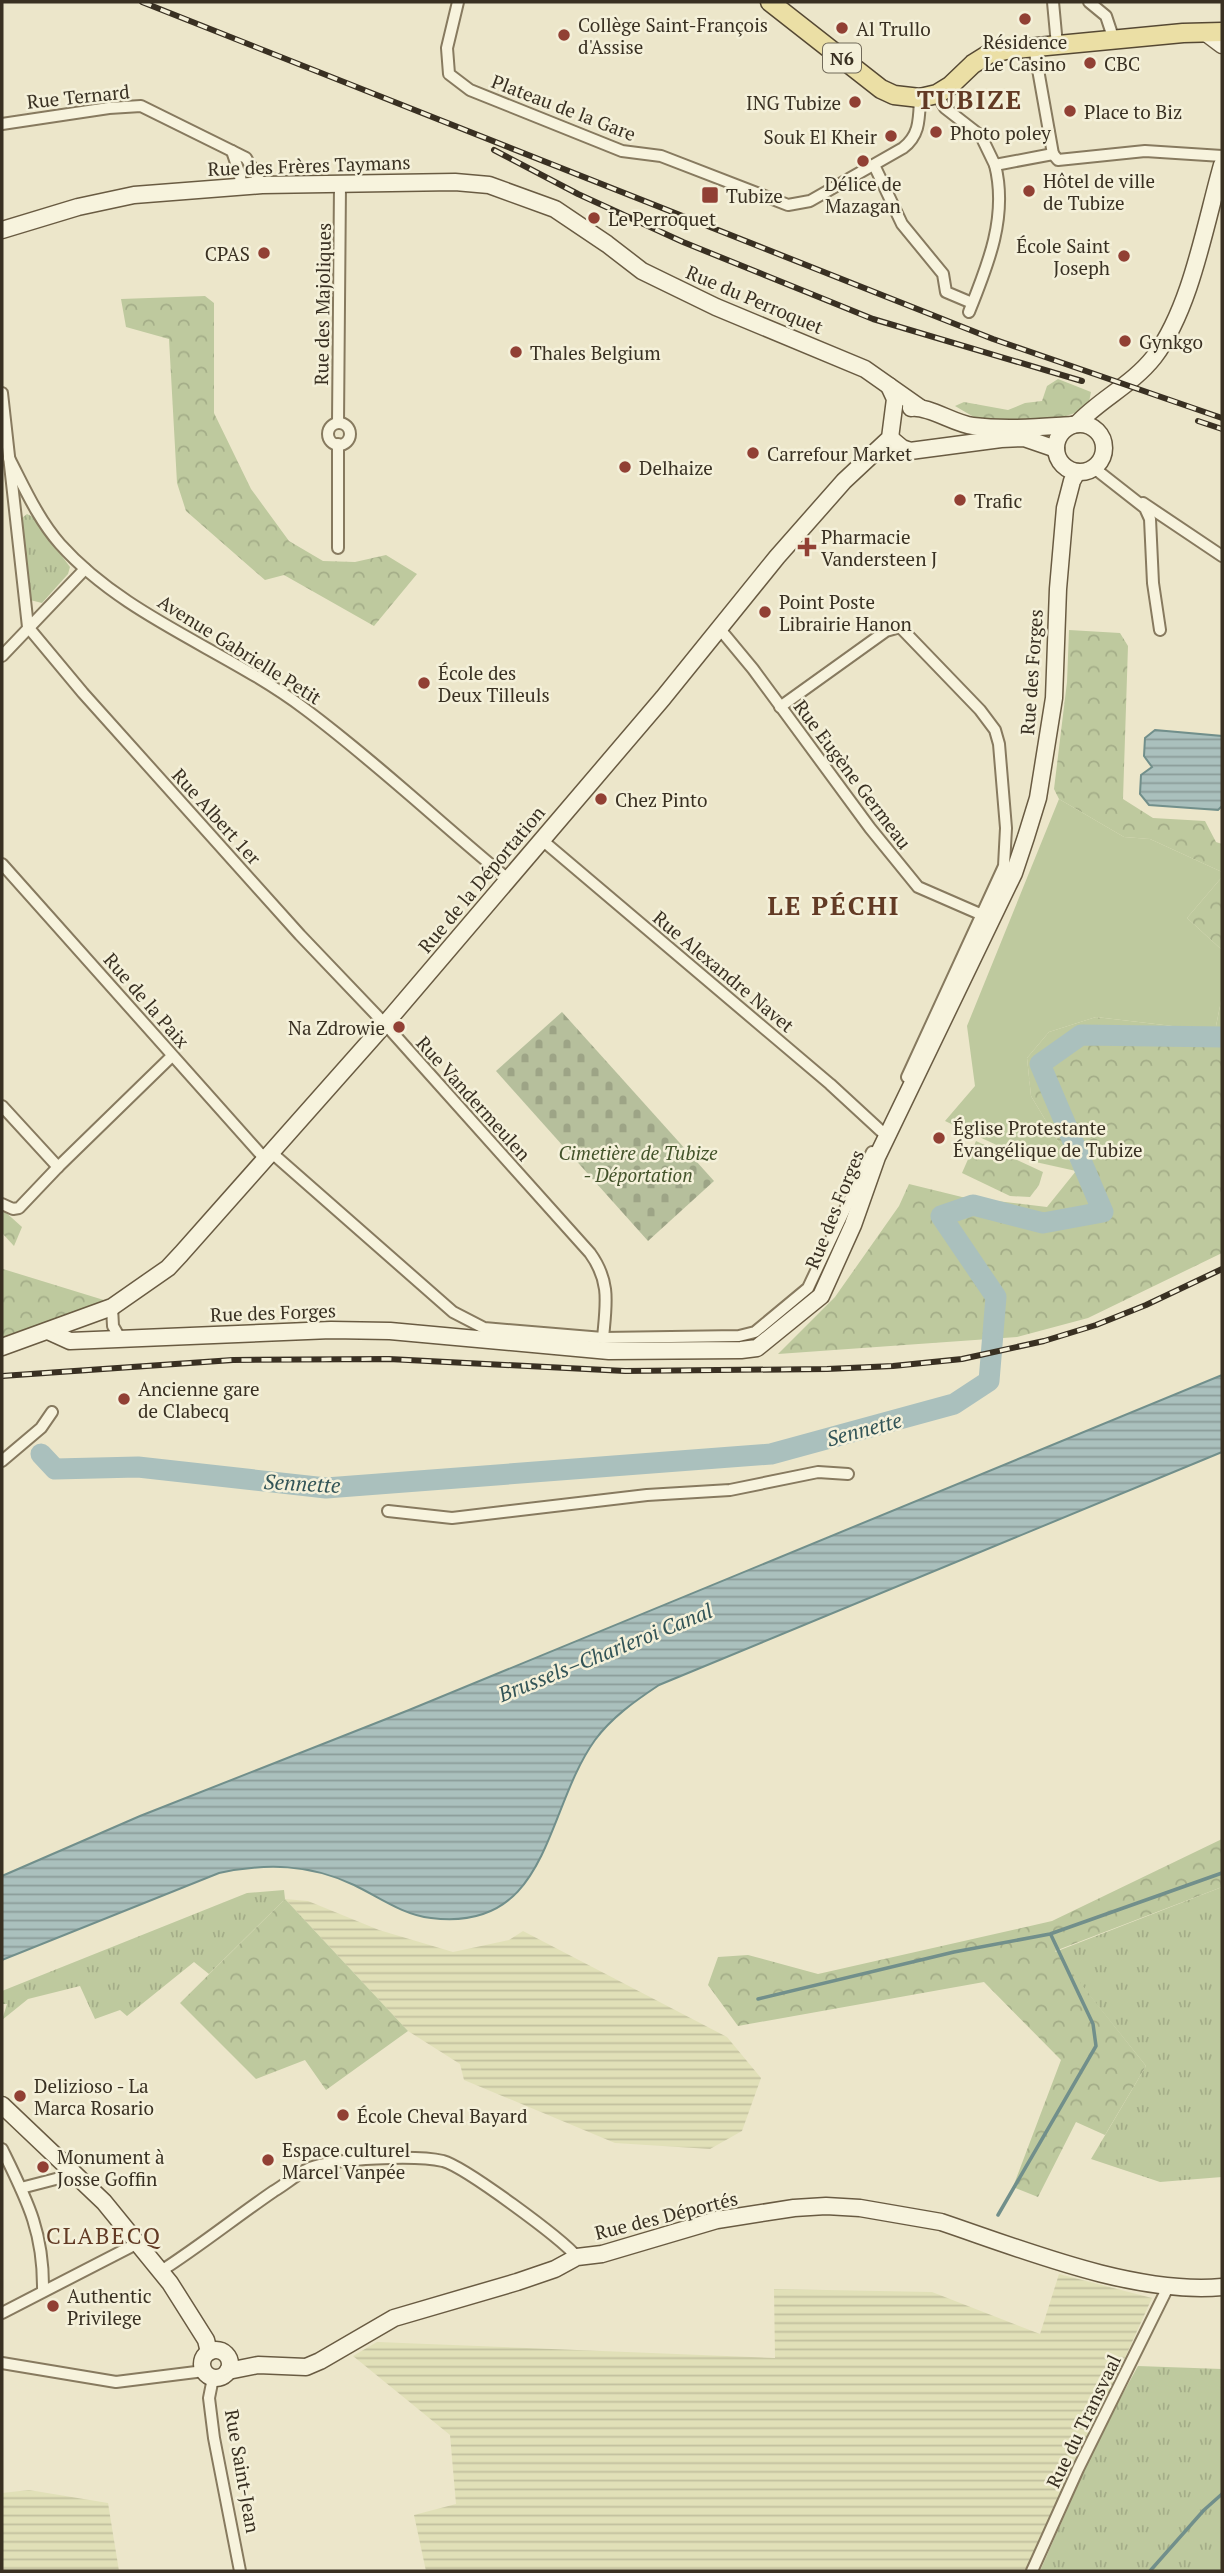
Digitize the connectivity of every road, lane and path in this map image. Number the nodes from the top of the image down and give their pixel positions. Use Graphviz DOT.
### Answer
graph roads {
  1 [pos="458,2"];
  2 [pos="770,2"];
  3 [pos="1053,2"];
  4 [pos="1089,2"];
  5 [pos="1217,36"];
  6 [pos="1114,40"];
  7 [pos="1057,45"];
  8 [pos="1034,47"];
  9 [pos="929,96"];
  10 [pos="2,124"];
  11 [pos="232,151"];
  12 [pos="1053,154"];
  13 [pos="874,165"];
  14 [pos="995,165"];
  15 [pos="1222,165"];
  16 [pos="262,185"];
  17 [pos="340,185"];
  18 [pos="241,186"];
  19 [pos="2,230"];
  20 [pos="607,244"];
  21 [pos="889,386"];
  22 [pos="2,393"];
  23 [pos="1108,400"];
  24 [pos="919,407"];
  25 [pos="893,416"];
  26 [pos="1075,424"];
  27 [pos="890,438"];
  28 [pos="1102,438"];
  29 [pos="1056,449"];
  30 [pos="9,458"];
  31 [pos="1094,468"];
  32 [pos="1077,472"];
  33 [pos="1132,496"];
  34 [pos="338,548"];
  35 [pos="1222,556"];
  36 [pos="85,569"];
  37 [pos="28,626"];
  38 [pos="719,628"];
  39 [pos="1160,630"];
  40 [pos="2,656"];
  41 [pos="780,707"];
  42 [pos="541,840"];
  43 [pos="2,864"];
  44 [pos="1014,873"];
  45 [pos="508,879"];
  46 [pos="998,884"];
  47 [pos="980,914"];
  48 [pos="384,1024"];
  49 [pos="172,1056"];
  50 [pos="2,1106"];
  51 [pos="881,1131"];
  52 [pos="268,1156"];
  53 [pos="58,1167"];
  54 [pos="2,1203"];
  55 [pos="112,1307"];
  56 [pos="484,1328"];
  57 [pos="48,1331"];
  58 [pos="462,1338"];
  59 [pos="603,1338"];
  60 [pos="121,1340"];
  61 [pos="2,1347"];
  62 [pos="52,1412"];
  63 [pos="2,1461"];
  64 [pos="848,1475"];
  65 [pos="387,1511"];
  66 [pos="2,2105"];
  67 [pos="2,2149"];
  68 [pos="75,2174"];
  69 [pos="21,2188"];
  70 [pos="138,2243"];
  71 [pos="577,2257"];
  72 [pos="160,2270"];
  73 [pos="1168,2287"];
  74 [pos="1222,2287"];
  75 [pos="43,2291"];
  76 [pos="2,2313"];
  77 [pos="218,2353"];
  78 [pos="2,2363"];
  79 [pos="258,2365"];
  80 [pos="215,2373"];
  81 [pos="240,2571"];
  82 [pos="1032,2571"];
  1 -- 13 [label="street, Plateau de la Gare"];
  2 -- 9 [label="main road, N6"];
  3 -- 7 [label="street"];
  4 -- 6 [label="street"];
  5 -- 6 [label="main road"];
  6 -- 7 [label="main road"];
  7 -- 8 [label="main road"];
  8 -- 9 [label="main road"];
  8 -- 12 [label="street"];
  9 -- 13 [label="street, Plateau de la Gare"];
  9 -- 14 [label="street"];
  10 -- 11 [label="street, Rue Ternard"];
  11 -- 16 [label="street, Rue Ternard"];
  11 -- 18 [label="street"];
  12 -- 14 [label="street"];
  12 -- 15 [label="street"];
  13 -- 14 [label="street"];
  15 -- 23 [label="main road"];
  16 -- 17 [label="main road, Rue des Frères Taymans"];
  16 -- 18 [label="main road, Rue des Frères Taymans"];
  17 -- 20 [label="main road, Rue des Frères Taymans"];
  17 -- 34 [label="street, Rue des Majoliques"];
  18 -- 19 [label="main road, Rue des Frères Taymans"];
  20 -- 21 [label="main road, Rue du Perroquet"];
  21 -- 24 [label="main road, Rue du Perroquet"];
  21 -- 25 [label="main road"];
  22 -- 30 [label="street"];
  23 -- 26 [label="main road"];
  23 -- 28 [label="main road"];
  24 -- 25 [label="main road"];
  24 -- 26 [label="main road"];
  25 -- 27 [label="main road"];
  26 -- 28 [label="main road"];
  26 -- 29 [label="main road"];
  27 -- 29 [label="main road"];
  27 -- 38 [label="main road, Rue de la Déportation"];
  28 -- 31 [label="main road"];
  29 -- 32 [label="main road"];
  30 -- 36 [label="street, Avenue Gabrielle Petit"];
  30 -- 37 [label="street"];
  31 -- 32 [label="main road"];
  31 -- 33 [label="street"];
  32 -- 44 [label="main road, Rue des Forges"];
  33 -- 35 [label="street"];
  33 -- 39 [label="street"];
  36 -- 37 [label="street"];
  36 -- 45 [label="street, Avenue Gabrielle Petit"];
  37 -- 40 [label="street"];
  37 -- 48 [label="street, Rue Albert 1er"];
  38 -- 41 [label="street, Rue Eugène Germeau"];
  38 -- 42 [label="main road, Rue de la Déportation"];
  41 -- 46 [label="street, Rue des Forges"];
  41 -- 47 [label="street, Rue Eugène Germeau"];
  42 -- 45 [label="main road, Rue de la Déportation"];
  42 -- 51 [label="street, Rue Alexandre Navet"];
  43 -- 49 [label="street, Rue de la Paix"];
  44 -- 46 [label="street, Rue des Forges"];
  44 -- 58 [label="main road, Rue des Forges"];
  45 -- 48 [label="main road, Rue de la Déportation"];
  46 -- 47 [label="street, Rue des Forges"];
  47 -- 51 [label="street, Rue des Forges"];
  48 -- 52 [label="main road, Rue de la Déportation"];
  48 -- 59 [label="street, Rue Vandermeulen"];
  49 -- 52 [label="street, Rue de la Paix"];
  49 -- 53 [label="street"];
  50 -- 53 [label="street"];
  51 -- 59 [label="street, Rue des Forges"];
  52 -- 55 [label="main road, Rue de la Déportation"];
  52 -- 56 [label="street, Rue des Forges"];
  53 -- 54 [label="street"];
  55 -- 57 [label="main road, Rue de la Déportation"];
  55 -- 60 [label="street"];
  56 -- 58 [label="street, Rue des Forges"];
  56 -- 59 [label="street, Rue des Forges"];
  57 -- 60 [label="main road, Rue des Forges"];
  57 -- 61 [label="main road, Rue de la Déportation"];
  58 -- 60 [label="main road, Rue des Forges"];
  62 -- 63 [label="street"];
  64 -- 65 [label="street"];
  66 -- 68 [label="main road, Rue Saint-Jean"];
  67 -- 69 [label="street"];
  68 -- 69 [label="street"];
  68 -- 70 [label="main road, Rue Saint-Jean"];
  69 -- 75 [label="street"];
  70 -- 72 [label="main road, Rue Saint-Jean"];
  70 -- 75 [label="street"];
  71 -- 72 [label="street"];
  71 -- 73 [label="main road, Rue des Déportés"];
  71 -- 79 [label="main road, Rue des Déportés"];
  72 -- 77 [label="main road, Rue Saint-Jean"];
  73 -- 74 [label="main road, Rue des Déportés"];
  73 -- 82 [label="street, Rue du Transvaal"];
  75 -- 76 [label="street"];
  77 -- 79 [label="main road, Rue des Déportés"];
  77 -- 80 [label="main road, Rue Saint-Jean"];
  77 -- 80 [label="main road, Rue Saint-Jean"];
  78 -- 80 [label="street"];
  79 -- 80 [label="main road, Rue des Déportés"];
  80 -- 81 [label="street, Rue Saint-Jean"];
}
